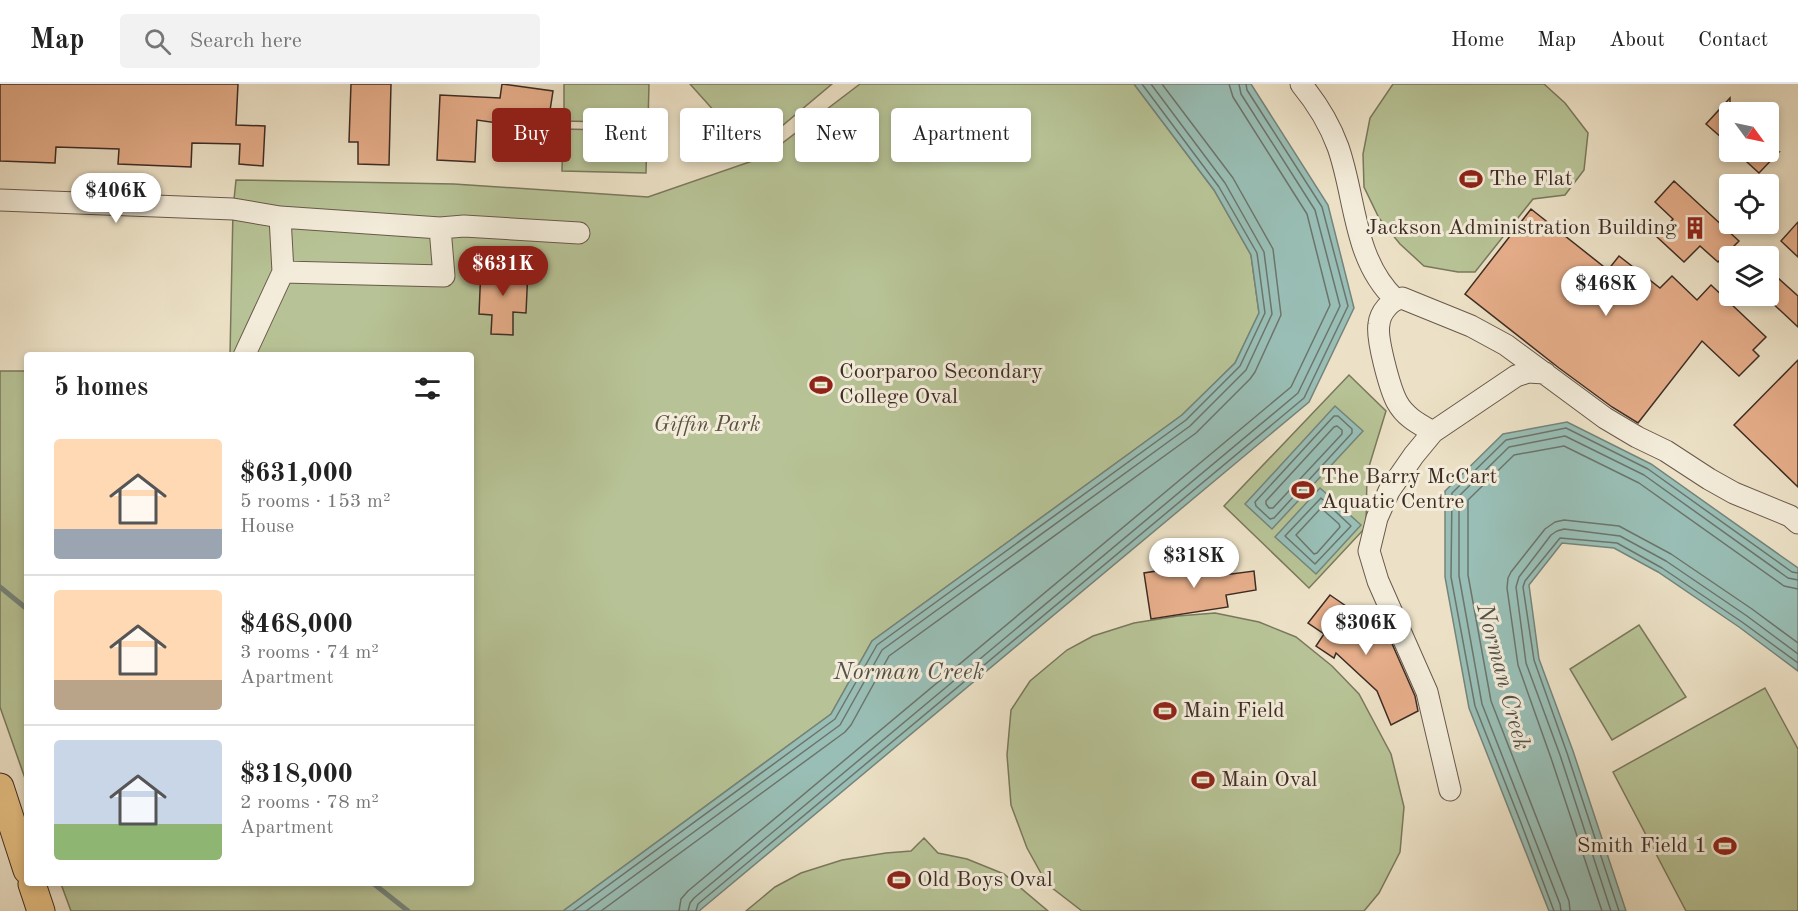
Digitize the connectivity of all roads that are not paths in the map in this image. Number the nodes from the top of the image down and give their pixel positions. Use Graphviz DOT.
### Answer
graph roads {
  1 [pos="1300,84"];
  2 [pos="0,200"];
  3 [pos="280,217"];
  4 [pos="440,228"];
  5 [pos="579,233"];
  6 [pos="1368,261"];
  7 [pos="283,272"];
  8 [pos="1395,299"];
  9 [pos="1378,327"];
  10 [pos="1499,342"];
  11 [pos="246,352"];
  12 [pos="1545,373"];
  13 [pos="1507,382"];
  14 [pos="1414,421"];
  15 [pos="1433,432"];
  16 [pos="1404,469"];
  17 [pos="1798,523"];
  18 [pos="0,788"];
  19 [pos="1450,790"];
  20 [pos="24,861"];
  21 [pos="33,886"];
  22 [pos="41,911"];
  1 -- 6 [label="street"];
  2 -- 3 [label="street"];
  3 -- 4 [label="street"];
  3 -- 7 [label="street"];
  4 -- 5 [label="street"];
  4 -- 7 [label="street"];
  6 -- 8 [label="street"];
  6 -- 9 [label="street"];
  7 -- 11 [label="street"];
  8 -- 9 [label="street"];
  8 -- 10 [label="street"];
  9 -- 14 [label="street"];
  10 -- 12 [label="street"];
  10 -- 13 [label="street"];
  12 -- 13 [label="street"];
  12 -- 17 [label="street"];
  13 -- 15 [label="street"];
  14 -- 15 [label="street"];
  14 -- 16 [label="street"];
  15 -- 16 [label="street"];
  16 -- 19 [label="street"];
  18 -- 20 [label="main road"];
  21 -- 22 [label="main road"];
}
